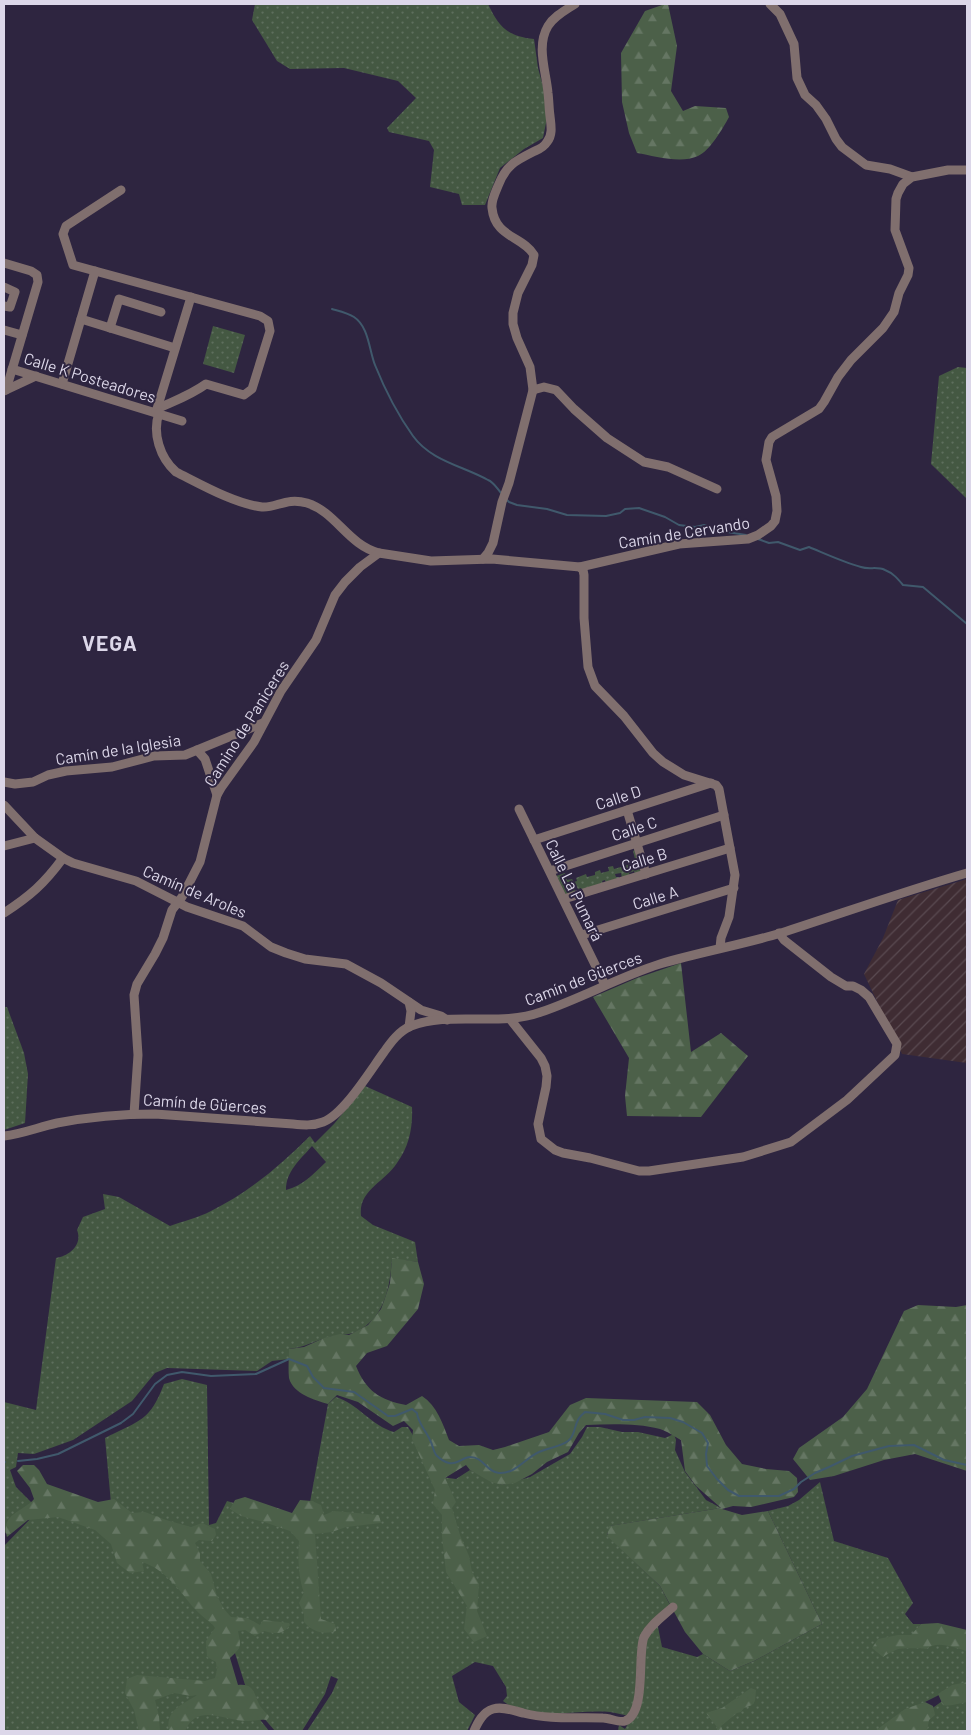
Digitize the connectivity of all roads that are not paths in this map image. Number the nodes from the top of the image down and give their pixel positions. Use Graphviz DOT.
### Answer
graph roads {
  1 [pos="575,4"];
  2 [pos="770,4"];
  3 [pos="967,170"];
  4 [pos="912,177"];
  5 [pos="120,190"];
  6 [pos="4,263"];
  7 [pos="95,271"];
  8 [pos="4,288"];
  9 [pos="191,297"];
  10 [pos="4,306"];
  11 [pos="161,312"];
  12 [pos="81,319"];
  13 [pos="110,328"];
  14 [pos="4,330"];
  15 [pos="22,335"];
  16 [pos="175,348"];
  17 [pos="12,369"];
  18 [pos="36,376"];
  19 [pos="62,384"];
  20 [pos="533,390"];
  21 [pos="5,391"];
  22 [pos="157,411"];
  23 [pos="182,421"];
  24 [pos="717,489"];
  25 [pos="379,553"];
  26 [pos="483,558"];
  27 [pos="580,566"];
  28 [pos="263,723"];
  29 [pos="197,750"];
  30 [pos="4,782"];
  31 [pos="711,783"];
  32 [pos="217,795"];
  33 [pos="4,805"];
  34 [pos="519,809"];
  35 [pos="627,810"];
  36 [pos="724,815"];
  37 [pos="35,838"];
  38 [pos="534,840"];
  39 [pos="637,843"];
  40 [pos="4,846"];
  41 [pos="730,848"];
  42 [pos="62,858"];
  43 [pos="553,870"];
  44 [pos="967,873"];
  45 [pos="646,874"];
  46 [pos="734,888"];
  47 [pos="567,898"];
  48 [pos="178,902"];
  49 [pos="4,913"];
  50 [pos="779,933"];
  51 [pos="585,934"];
  52 [pos="720,948"];
  53 [pos="605,985"];
  54 [pos="409,1002"];
  55 [pos="510,1019"];
  56 [pos="447,1020"];
  57 [pos="409,1027"];
  58 [pos="134,1114"];
  59 [pos="4,1136"];
  60 [pos="673,1607"];
  61 [pos="474,1731"];
  1 -- 20 [label="street"];
  2 -- 4 [label="street"];
  3 -- 4 [label="street"];
  4 -- 27 [label="street, Camín de Cervando"];
  5 -- 7 [label="street"];
  6 -- 15 [label="street"];
  7 -- 9 [label="street"];
  7 -- 12 [label="street"];
  8 -- 10 [label="street"];
  9 -- 16 [label="street"];
  9 -- 22 [label="street"];
  11 -- 13 [label="street"];
  12 -- 13 [label="street"];
  12 -- 19 [label="street"];
  13 -- 16 [label="street"];
  14 -- 15 [label="street"];
  15 -- 17 [label="street"];
  16 -- 22 [label="street"];
  17 -- 18 [label="street, Calle K Posteadores"];
  17 -- 21 [label="street"];
  18 -- 19 [label="street, Calle K Posteadores"];
  18 -- 21 [label="street"];
  19 -- 22 [label="street, Calle K Posteadores"];
  20 -- 24 [label="street"];
  20 -- 26 [label="street"];
  22 -- 23 [label="street, Calle K Posteadores"];
  22 -- 25 [label="street"];
  25 -- 26 [label="street"];
  25 -- 28 [label="street, Camino de Paniceres"];
  26 -- 27 [label="street, Camín de Cervando"];
  27 -- 31 [label="street"];
  28 -- 29 [label="street, Camín de la Iglesia"];
  28 -- 32 [label="street, Camino de Paniceres"];
  29 -- 30 [label="street, Camín de la Iglesia"];
  29 -- 32 [label="street"];
  31 -- 35 [label="street, Calle D"];
  31 -- 36 [label="street"];
  32 -- 48 [label="street, Camino de Paniceres"];
  33 -- 37 [label="street, Camín de Aroles"];
  34 -- 38 [label="street, Calle La Pumará"];
  35 -- 38 [label="street, Calle D"];
  35 -- 39 [label="street"];
  36 -- 39 [label="street, Calle C"];
  36 -- 41 [label="street"];
  37 -- 40 [label="street"];
  37 -- 42 [label="street, Camín de Aroles"];
  38 -- 53 [label="street, Calle La Pumará"];
  39 -- 43 [label="street, Calle C"];
  39 -- 45 [label="street"];
  41 -- 45 [label="street, Calle B"];
  41 -- 46 [label="street"];
  42 -- 48 [label="street, Camín de Aroles"];
  42 -- 49 [label="street"];
  44 -- 50 [label="street, Camín de Güerces"];
  45 -- 47 [label="street, Calle B"];
  46 -- 51 [label="street, Calle A"];
  46 -- 52 [label="street"];
  48 -- 54 [label="street, Camín de Aroles"];
  48 -- 58 [label="street, Camino de Paniceres"];
  50 -- 52 [label="street, Camín de Güerces"];
  50 -- 55 [label="street"];
  52 -- 53 [label="street, Camín de Güerces"];
  53 -- 55 [label="street, Camín de Güerces"];
  54 -- 56 [label="street, Camín de Aroles"];
  54 -- 57 [label="street"];
  55 -- 56 [label="street, Camín de Güerces"];
  56 -- 57 [label="street, Camín de Güerces"];
  57 -- 58 [label="street, Camín de Güerces"];
  58 -- 59 [label="street, Camín de Güerces"];
  60 -- 61 [label="street"];
}
